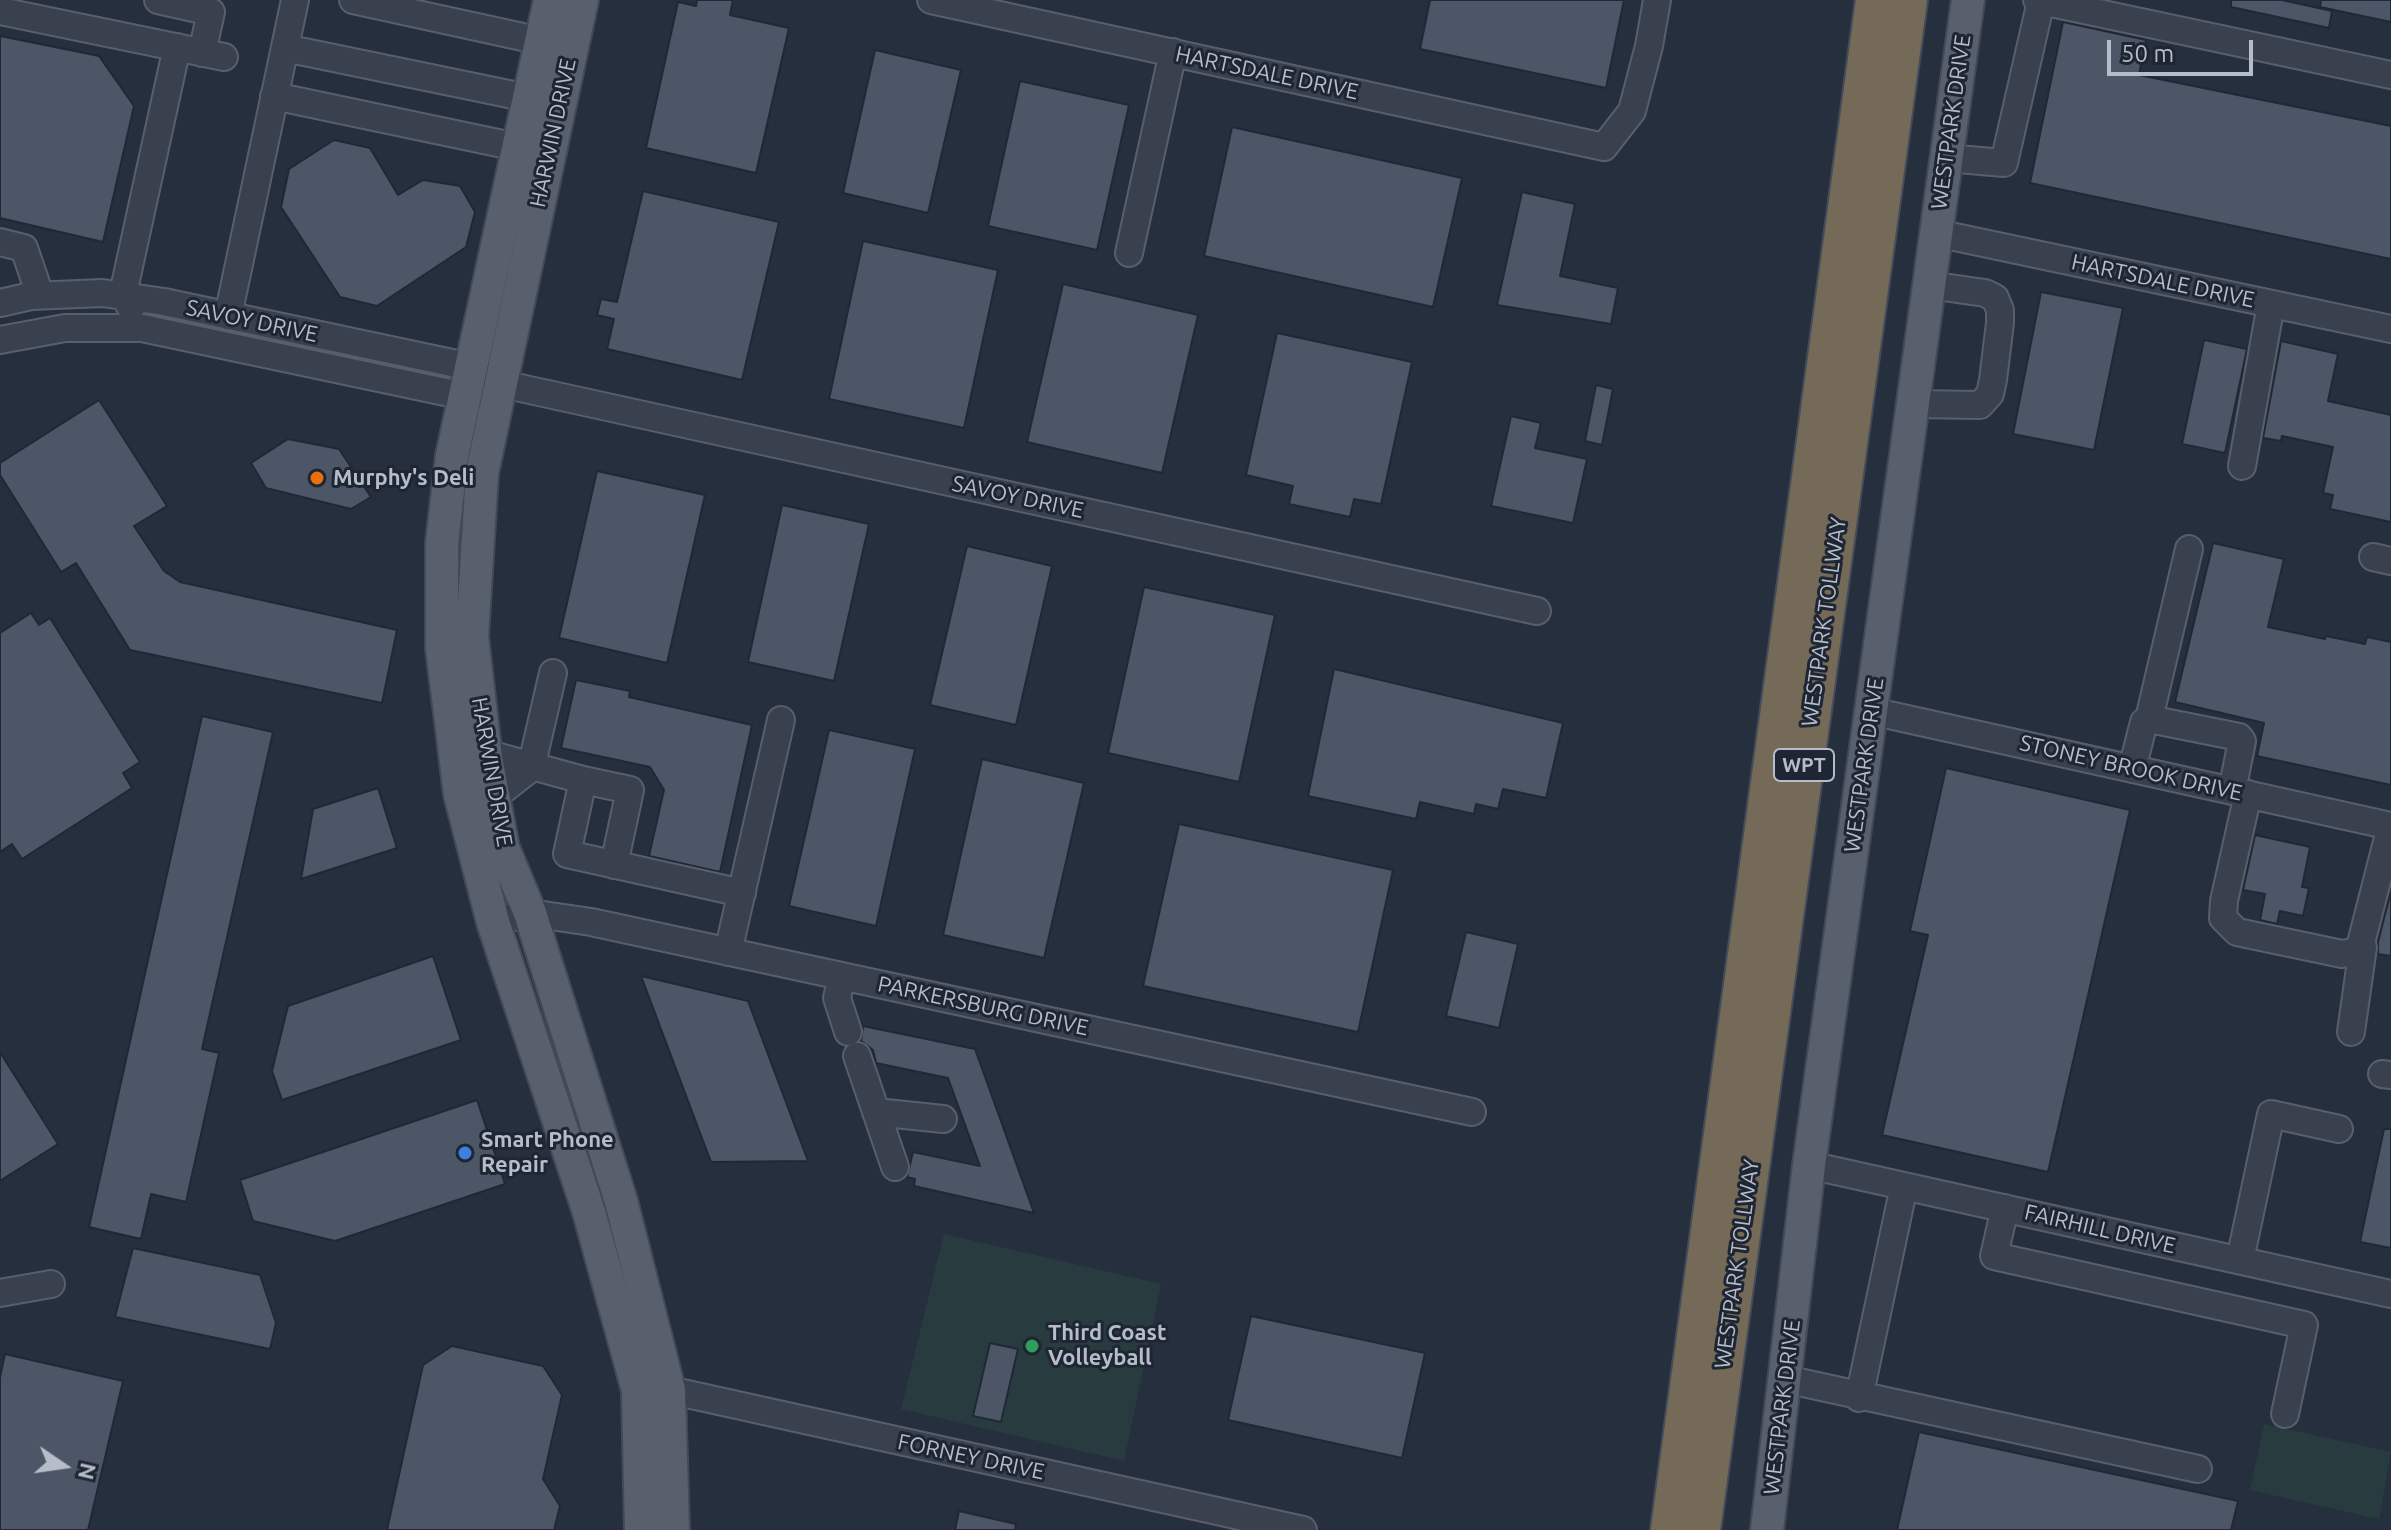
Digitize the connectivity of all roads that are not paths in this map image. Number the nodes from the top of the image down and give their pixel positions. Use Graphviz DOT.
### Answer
graph roads {
  1 [pos="158,0"];
  2 [pos="295,0"];
  3 [pos="353,0"];
  4 [pos="550,0"];
  5 [pos="582,0"];
  6 [pos="931,0"];
  7 [pos="1657,0"];
  8 [pos="1875,0"];
  9 [pos="1908,0"];
  10 [pos="1968,0"];
  11 [pos="2039,0"];
  12 [pos="0,11"];
  13 [pos="541,41"];
  14 [pos="285,48"];
  15 [pos="201,52"];
  16 [pos="1173,52"];
  17 [pos="2391,75"];
  18 [pos="274,96"];
  19 [pos="528,98"];
  20 [pos="517,147"];
  21 [pos="550,155"];
  22 [pos="1946,158"];
  23 [pos="1936,233"];
  24 [pos="0,242"];
  25 [pos="1129,253"];
  26 [pos="1929,285"];
  27 [pos="123,294"];
  28 [pos="40,295"];
  29 [pos="0,303"];
  30 [pos="2271,304"];
  31 [pos="228,316"];
  32 [pos="142,328"];
  33 [pos="2391,329"];
  34 [pos="0,340"];
  35 [pos="467,381"];
  36 [pos="499,383"];
  37 [pos="1913,404"];
  38 [pos="2242,466"];
  39 [pos="2189,549"];
  40 [pos="1537,611"];
  41 [pos="472,637"];
  42 [pos="442,648"];
  43 [pos="553,673"];
  44 [pos="1871,711"];
  45 [pos="2149,719"];
  46 [pos="781,720"];
  47 [pos="485,753"];
  48 [pos="531,768"];
  49 [pos="2132,769"];
  50 [pos="583,780"];
  51 [pos="2240,792"];
  52 [pos="494,797"];
  53 [pos="2391,826"];
  54 [pos="614,865"];
  55 [pos="742,893"];
  56 [pos="530,913"];
  57 [pos="493,922"];
  58 [pos="2363,947"];
  59 [pos="728,952"];
  60 [pos="842,976"];
  61 [pos="2351,1032"];
  62 [pos="876,1112"];
  63 [pos="1472,1112"];
  64 [pos="943,1119"];
  65 [pos="2339,1129"];
  66 [pos="1809,1165"];
  67 [pos="895,1167"];
  68 [pos="1904,1186"];
  69 [pos="621,1201"];
  70 [pos="2005,1208"];
  71 [pos="589,1212"];
  72 [pos="2240,1260"];
  73 [pos="51,1284"];
  74 [pos="0,1293"];
  75 [pos="2391,1294"];
  76 [pos="1785,1379"];
  77 [pos="654,1390"];
  78 [pos="1859,1398"];
  79 [pos="2285,1414"];
  80 [pos="2198,1469"];
  81 [pos="641,1530"];
  82 [pos="673,1530"];
  83 [pos="1303,1530"];
  84 [pos="1670,1530"];
  85 [pos="1701,1530"];
  86 [pos="1767,1530"];
  1 -- 15 [label="street"];
  2 -- 14 [label="street"];
  3 -- 13 [label="street"];
  4 -- 13 [label="main road, HARWIN DRIVE"];
  5 -- 21 [label="main road, HARWIN DRIVE"];
  6 -- 16 [label="street, HARTSDALE DRIVE"];
  7 -- 16 [label="street, HARTSDALE DRIVE"];
  8 -- 84 [label="highway, WESTPARK TOLLWAY / WPT"];
  9 -- 85 [label="highway, WESTPARK TOLLWAY / WPT"];
  10 -- 22 [label="main road, WESTPARK DRIVE"];
  11 -- 17 [label="street"];
  11 -- 22 [label="street"];
  12 -- 15 [label="street"];
  13 -- 19 [label="main road, HARWIN DRIVE"];
  14 -- 18 [label="street"];
  14 -- 19 [label="street"];
  15 -- 27 [label="street"];
  16 -- 25 [label="street"];
  18 -- 20 [label="street"];
  18 -- 31 [label="street"];
  19 -- 20 [label="main road, HARWIN DRIVE"];
  20 -- 21 [label="main road"];
  20 -- 35 [label="main road, HARWIN DRIVE"];
  21 -- 36 [label="main road, HARWIN DRIVE"];
  22 -- 23 [label="main road, WESTPARK DRIVE"];
  23 -- 26 [label="main road, WESTPARK DRIVE"];
  23 -- 30 [label="street, HARTSDALE DRIVE"];
  24 -- 28 [label="street"];
  26 -- 37 [label="main road, WESTPARK DRIVE"];
  26 -- 37 [label="street"];
  27 -- 28 [label="street, SAVOY DRIVE"];
  27 -- 31 [label="street, SAVOY DRIVE"];
  27 -- 32 [label="street"];
  28 -- 29 [label="street, SAVOY DRIVE"];
  30 -- 33 [label="street, HARTSDALE DRIVE"];
  30 -- 38 [label="street"];
  31 -- 35 [label="street, SAVOY DRIVE"];
  32 -- 34 [label="street, SAVOY DRIVE"];
  32 -- 35 [label="street, SAVOY DRIVE"];
  35 -- 36 [label="street, SAVOY DRIVE"];
  35 -- 42 [label="main road, HARWIN DRIVE"];
  36 -- 40 [label="street, SAVOY DRIVE"];
  36 -- 41 [label="main road, HARWIN DRIVE"];
  37 -- 44 [label="main road, WESTPARK DRIVE"];
  39 -- 45 [label="street"];
  41 -- 42 [label="main road"];
  41 -- 47 [label="main road, HARWIN DRIVE"];
  42 -- 57 [label="main road, HARWIN DRIVE"];
  43 -- 48 [label="street"];
  44 -- 49 [label="street, STONEY BROOK DRIVE"];
  44 -- 66 [label="main road, WESTPARK DRIVE"];
  45 -- 49 [label="street"];
  45 -- 51 [label="street"];
  46 -- 55 [label="street"];
  47 -- 48 [label="street"];
  47 -- 52 [label="main road, HARWIN DRIVE"];
  48 -- 50 [label="street"];
  48 -- 52 [label="street"];
  49 -- 51 [label="street, STONEY BROOK DRIVE"];
  50 -- 54 [label="street"];
  50 -- 54 [label="street"];
  51 -- 53 [label="street, STONEY BROOK DRIVE"];
  51 -- 58 [label="street"];
  52 -- 56 [label="main road, HARWIN DRIVE"];
  53 -- 58 [label="street"];
  54 -- 55 [label="street"];
  55 -- 59 [label="street"];
  56 -- 57 [label="street, PARKERSBURG DRIVE"];
  56 -- 59 [label="street, PARKERSBURG DRIVE"];
  56 -- 69 [label="main road, HARWIN DRIVE"];
  57 -- 71 [label="main road, HARWIN DRIVE"];
  58 -- 61 [label="street"];
  59 -- 60 [label="street, PARKERSBURG DRIVE"];
  60 -- 62 [label="street"];
  60 -- 63 [label="street, PARKERSBURG DRIVE"];
  62 -- 64 [label="street"];
  62 -- 67 [label="street"];
  65 -- 72 [label="street"];
  66 -- 68 [label="street, FAIRHILL DRIVE"];
  66 -- 76 [label="main road, WESTPARK DRIVE"];
  68 -- 70 [label="street, FAIRHILL DRIVE"];
  68 -- 78 [label="street"];
  69 -- 71 [label="main road"];
  69 -- 77 [label="main road, HARWIN DRIVE"];
  70 -- 72 [label="street, FAIRHILL DRIVE"];
  70 -- 79 [label="street"];
  71 -- 77 [label="main road, HARWIN DRIVE"];
  72 -- 75 [label="street, FAIRHILL DRIVE"];
  73 -- 74 [label="street"];
  76 -- 78 [label="street"];
  76 -- 86 [label="main road, WESTPARK DRIVE"];
  77 -- 81 [label="main road, HARWIN DRIVE"];
  77 -- 82 [label="main road, HARWIN DRIVE"];
  77 -- 83 [label="street, FORNEY DRIVE"];
  78 -- 80 [label="street"];
}
